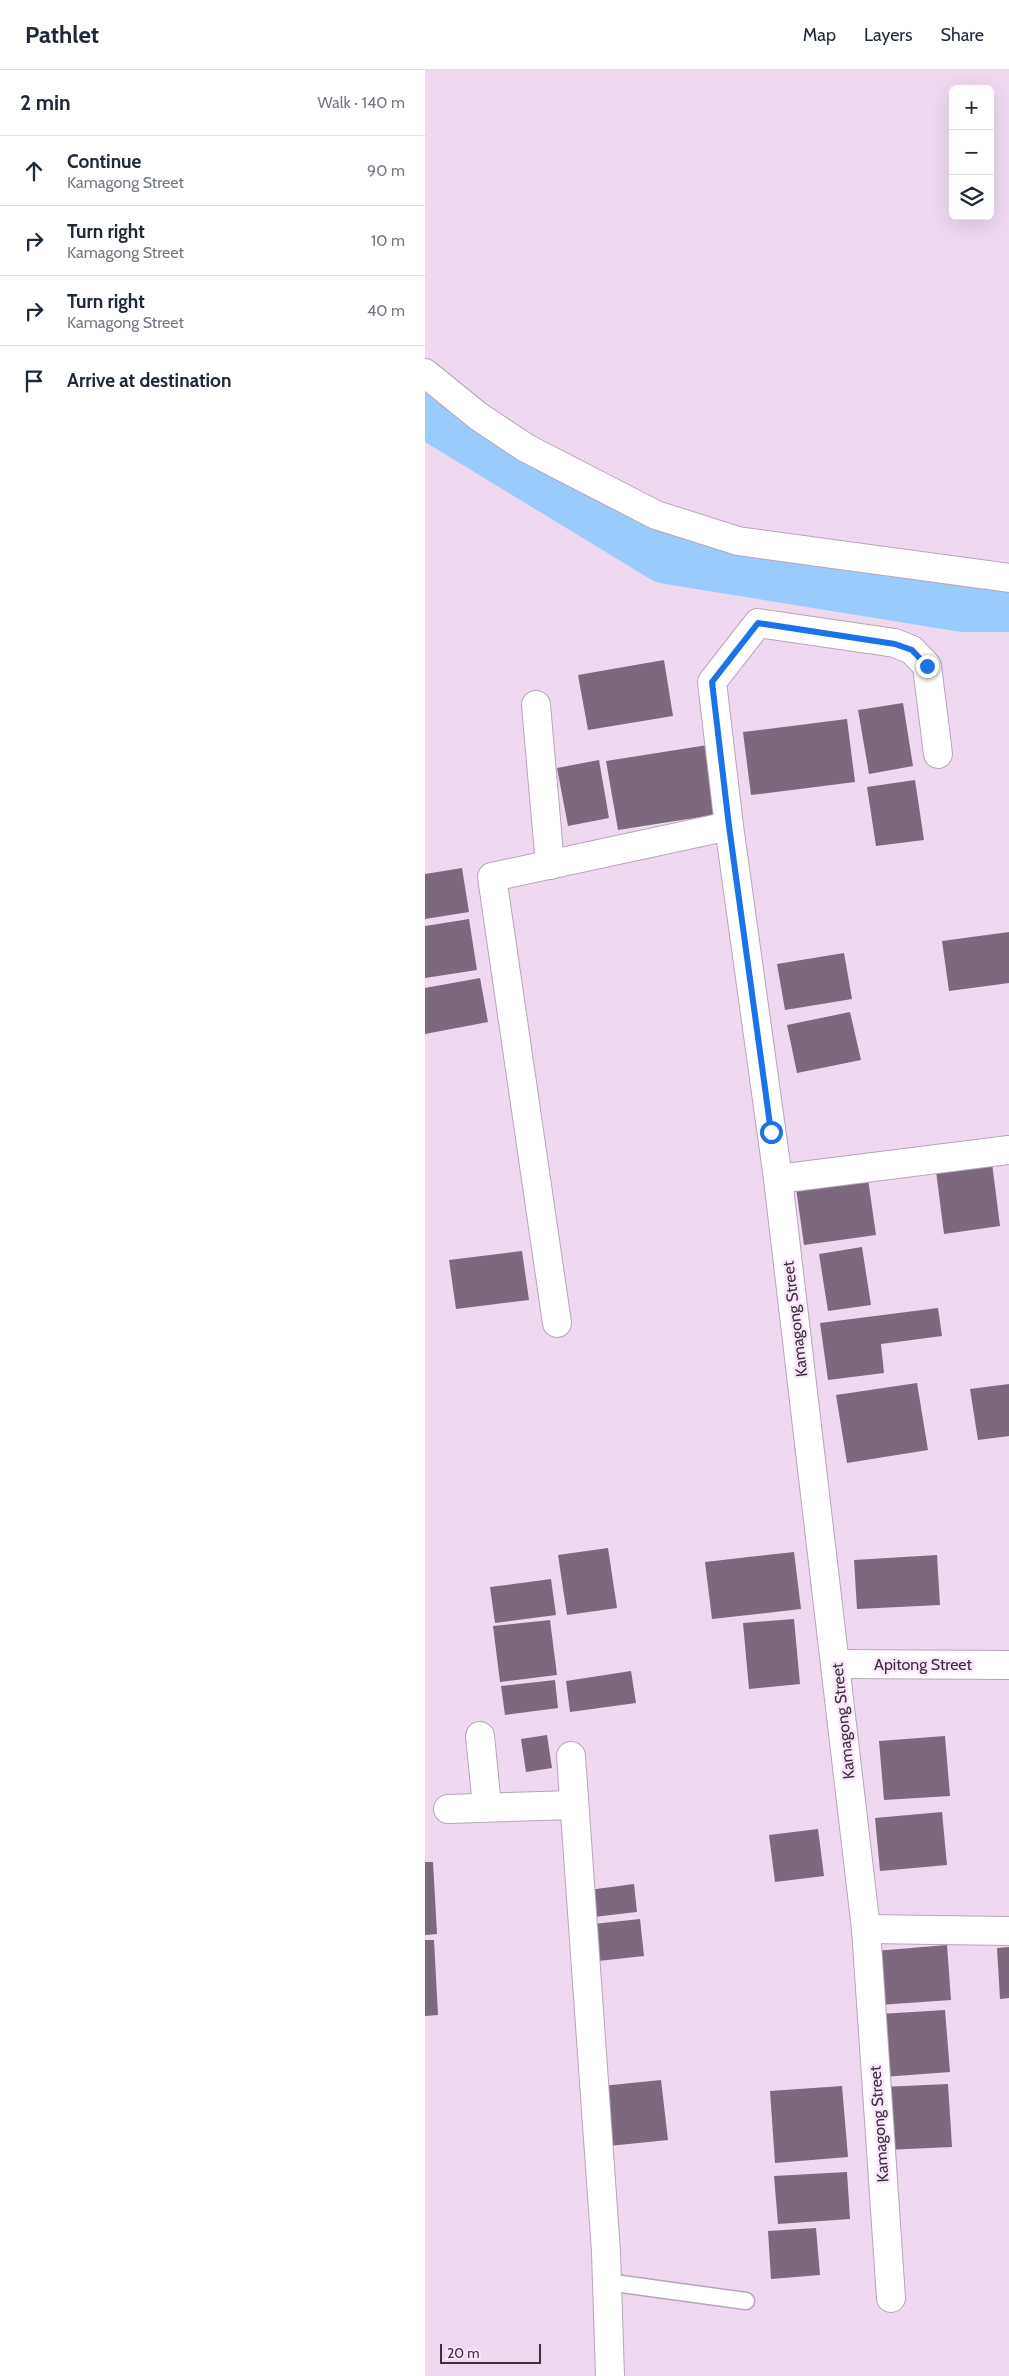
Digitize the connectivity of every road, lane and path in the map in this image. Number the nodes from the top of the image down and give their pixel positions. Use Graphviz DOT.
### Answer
graph roads {
  1 [pos="425,373"];
  2 [pos="1009,578"];
  3 [pos="536,705"];
  4 [pos="938,754"];
  5 [pos="729,826"];
  6 [pos="550,865"];
  7 [pos="1009,1150"];
  8 [pos="778,1179"];
  9 [pos="557,1323"];
  10 [pos="837,1664"];
  11 [pos="1009,1664"];
  12 [pos="480,1736"];
  13 [pos="571,1756"];
  14 [pos="573,1805"];
  15 [pos="487,1806"];
  16 [pos="448,1809"];
  17 [pos="866,1929"];
  18 [pos="1009,1931"];
  19 [pos="607,2282"];
  20 [pos="891,2298"];
  21 [pos="746,2300"];
  22 [pos="611,2376"];
  1 -- 2 [label="street"];
  3 -- 6 [label="street"];
  4 -- 5 [label="street, Kamagong Street"];
  5 -- 6 [label="street"];
  5 -- 8 [label="street, Kamagong Street"];
  6 -- 9 [label="street"];
  7 -- 8 [label="street"];
  8 -- 10 [label="street, Kamagong Street"];
  10 -- 11 [label="street, Apitong Street"];
  10 -- 17 [label="street, Kamagong Street"];
  12 -- 15 [label="street"];
  13 -- 14 [label="street"];
  14 -- 15 [label="street"];
  14 -- 19 [label="street"];
  15 -- 16 [label="street"];
  17 -- 18 [label="street"];
  17 -- 20 [label="street, Kamagong Street"];
  19 -- 21 [label="lane"];
  19 -- 22 [label="street"];
}
